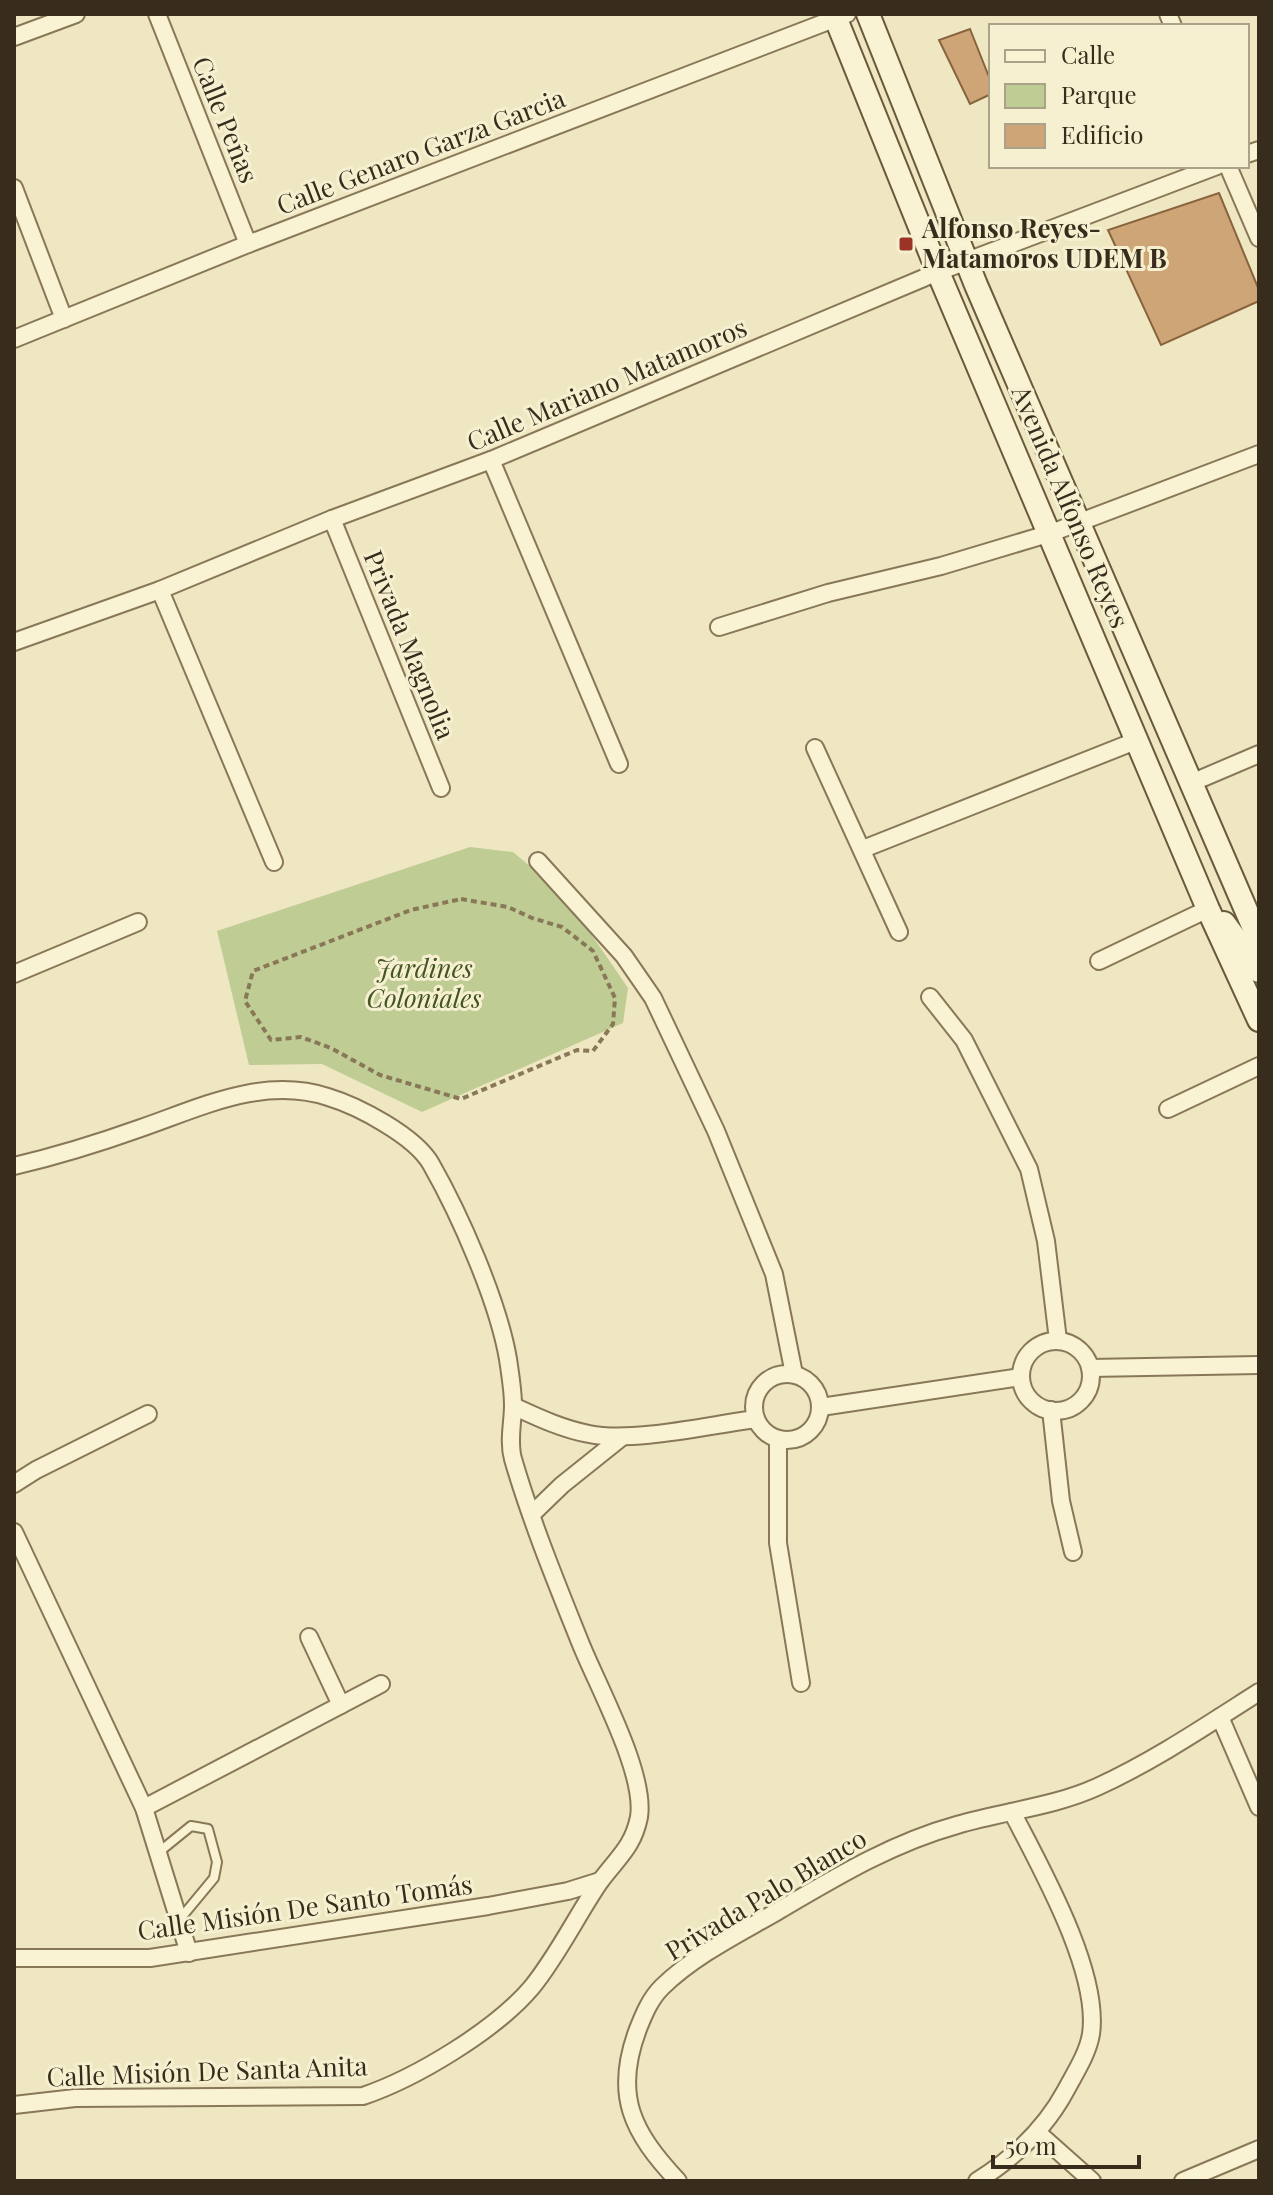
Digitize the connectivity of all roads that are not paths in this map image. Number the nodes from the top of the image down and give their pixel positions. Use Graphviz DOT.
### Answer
graph roads {
  1 [pos="76,14"];
  2 [pos="157,14"];
  3 [pos="868,14"];
  4 [pos="839,15"];
  5 [pos="14,37"];
  6 [pos="1212,168"];
  7 [pos="1229,168"];
  8 [pos="14,188"];
  9 [pos="1259,238"];
  10 [pos="248,244"];
  11 [pos="967,261"];
  12 [pos="938,272"];
  13 [pos="64,319"];
  14 [pos="14,339"];
  15 [pos="1259,454"];
  16 [pos="491,460"];
  17 [pos="332,519"];
  18 [pos="1080,521"];
  19 [pos="1051,533"];
  20 [pos="160,590"];
  21 [pos="719,627"];
  22 [pos="14,642"];
  23 [pos="1138,740"];
  24 [pos="815,748"];
  25 [pos="1259,754"];
  26 [pos="619,764"];
  27 [pos="1191,783"];
  28 [pos="441,788"];
  29 [pos="863,849"];
  30 [pos="538,861"];
  31 [pos="274,862"];
  32 [pos="1208,909"];
  33 [pos="138,922"];
  34 [pos="899,932"];
  35 [pos="1259,940"];
  36 [pos="1099,961"];
  37 [pos="1259,971"];
  38 [pos="14,974"];
  39 [pos="930,997"];
  40 [pos="1259,1020"];
  41 [pos="1259,1066"];
  42 [pos="1168,1109"];
  43 [pos="14,1166"];
  44 [pos="1058,1340"];
  45 [pos="1259,1365"];
  46 [pos="1090,1368"];
  47 [pos="794,1374"];
  48 [pos="1021,1377"];
  49 [pos="513,1406"];
  50 [pos="821,1407"];
  51 [pos="1051,1410"];
  52 [pos="148,1414"];
  53 [pos="756,1419"];
  54 [pos="622,1437"];
  55 [pos="778,1439"];
  56 [pos="14,1484"];
  57 [pos="532,1514"];
  58 [pos="14,1532"];
  59 [pos="1073,1552"];
  60 [pos="309,1637"];
  61 [pos="801,1683"];
  62 [pos="381,1684"];
  63 [pos="1259,1692"];
  64 [pos="341,1705"];
  65 [pos="1220,1717"];
  66 [pos="1259,1807"];
  67 [pos="144,1808"];
  68 [pos="1012,1812"];
  69 [pos="158,1852"];
  70 [pos="600,1881"];
  71 [pos="179,1920"];
  72 [pos="189,1953"];
  73 [pos="14,1958"];
  74 [pos="14,2105"];
  75 [pos="1038,2133"];
  76 [pos="1259,2149"];
  77 [pos="678,2181"];
  78 [pos="977,2181"];
  79 [pos="1092,2181"];
  80 [pos="1183,2181"];
  1 -- 5 [label="street"];
  2 -- 10 [label="street, Calle Peñas"];
  3 -- 11 [label="main road, Avenida Alfonso Reyes"];
  4 -- 10 [label="street, Calle Genaro Garza Garcia"];
  4 -- 12 [label="main road, Avenida Alfonso Reyes"];
  6 -- 11 [label="street, Calle Mariano Matamoros"];
  7 -- 9 [label="street"];
  8 -- 13 [label="street"];
  10 -- 13 [label="street, Calle Genaro Garza Garcia"];
  11 -- 12 [label="street, Calle Mariano Matamoros"];
  11 -- 18 [label="main road, Avenida Alfonso Reyes"];
  12 -- 16 [label="street, Calle Mariano Matamoros"];
  12 -- 19 [label="main road, Avenida Alfonso Reyes"];
  13 -- 14 [label="street, Calle Genaro Garza Garcia"];
  15 -- 18 [label="street"];
  16 -- 17 [label="street, Calle Mariano Matamoros"];
  16 -- 26 [label="street"];
  17 -- 20 [label="street, Calle Mariano Matamoros"];
  17 -- 28 [label="street, Privada Magnolia"];
  18 -- 19 [label="street"];
  18 -- 27 [label="main road, Avenida Alfonso Reyes"];
  19 -- 21 [label="street"];
  19 -- 23 [label="main road, Avenida Alfonso Reyes"];
  20 -- 22 [label="street, Calle Mariano Matamoros"];
  20 -- 31 [label="street"];
  23 -- 29 [label="street"];
  23 -- 32 [label="main road, Avenida Alfonso Reyes"];
  24 -- 29 [label="street"];
  25 -- 27 [label="street"];
  27 -- 35 [label="main road, Avenida Alfonso Reyes"];
  29 -- 34 [label="street"];
  30 -- 47 [label="street"];
  32 -- 36 [label="street"];
  32 -- 37 [label="main road"];
  32 -- 40 [label="main road, Avenida Alfonso Reyes"];
  33 -- 38 [label="street"];
  39 -- 44 [label="street"];
  41 -- 42 [label="street"];
  43 -- 49 [label="street, Calle Misión De Santa Anita"];
  44 -- 46 [label="street"];
  44 -- 48 [label="street"];
  45 -- 46 [label="street"];
  46 -- 51 [label="street"];
  47 -- 50 [label="street"];
  47 -- 53 [label="street"];
  48 -- 50 [label="street"];
  48 -- 51 [label="street"];
  49 -- 54 [label="street"];
  49 -- 57 [label="street, Calle Misión De Santa Anita"];
  50 -- 55 [label="street"];
  51 -- 59 [label="street"];
  52 -- 56 [label="street"];
  53 -- 54 [label="street"];
  53 -- 55 [label="street"];
  54 -- 57 [label="street"];
  55 -- 61 [label="street"];
  57 -- 70 [label="street, Calle Misión De Santa Anita"];
  58 -- 67 [label="street"];
  60 -- 64 [label="street"];
  62 -- 64 [label="street"];
  63 -- 65 [label="street, Privada Palo Blanco"];
  64 -- 67 [label="street"];
  65 -- 66 [label="street"];
  65 -- 68 [label="street, Privada Palo Blanco"];
  67 -- 69 [label="street"];
  68 -- 75 [label="street"];
  68 -- 77 [label="street, Privada Palo Blanco"];
  69 -- 71 [label="street"];
  69 -- 71 [label="lane"];
  70 -- 72 [label="street, Calle Misión De Santo Tomás"];
  70 -- 74 [label="street, Calle Misión De Santa Anita"];
  71 -- 72 [label="street"];
  72 -- 73 [label="street, Calle Misión De Santo Tomás"];
  75 -- 78 [label="street"];
  75 -- 79 [label="street"];
  76 -- 80 [label="street"];
}
